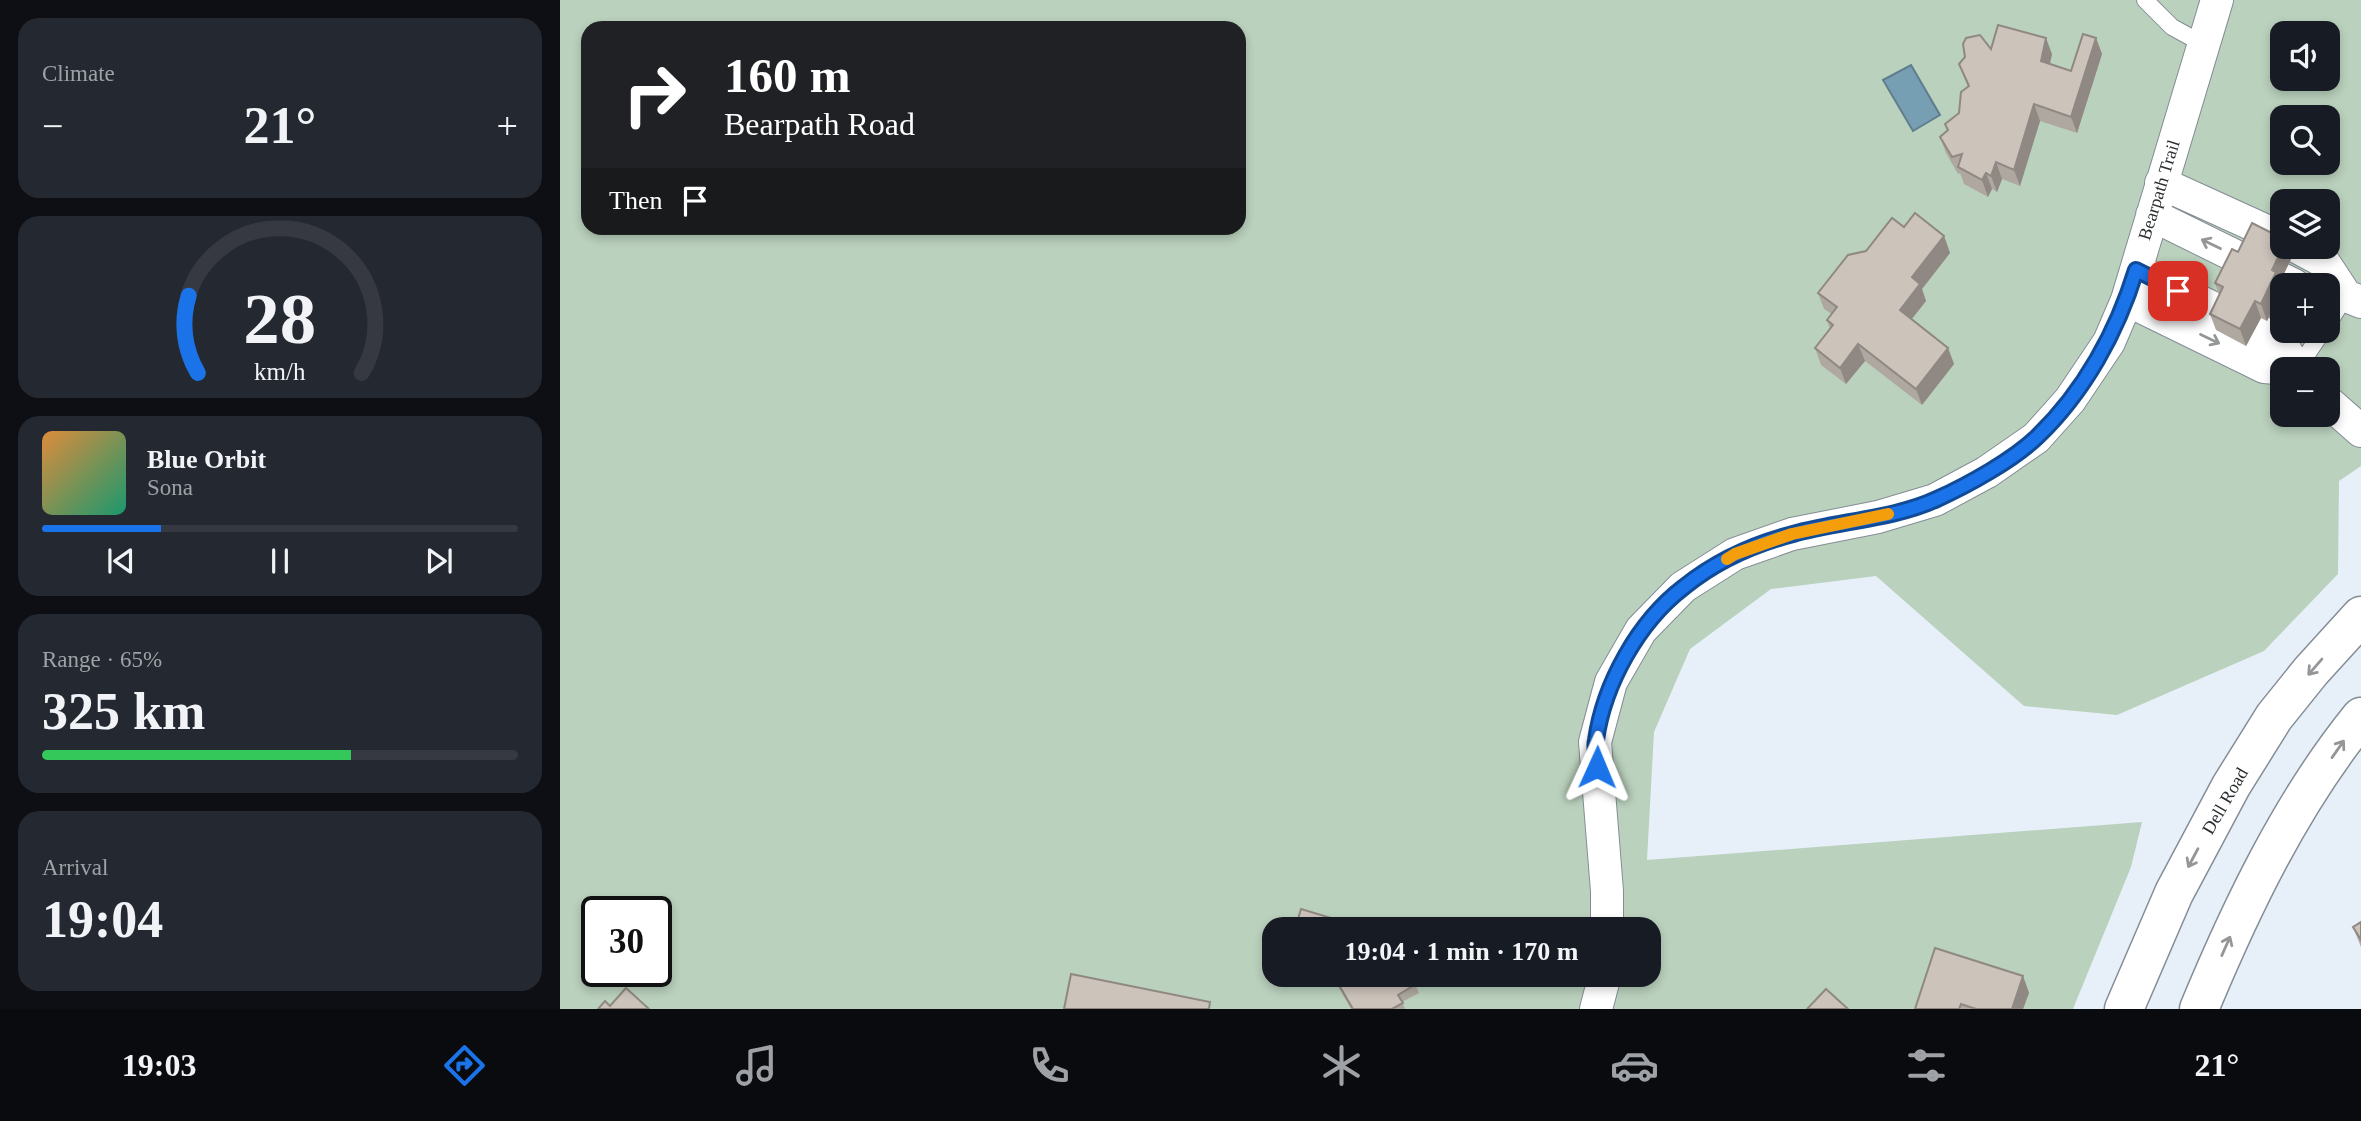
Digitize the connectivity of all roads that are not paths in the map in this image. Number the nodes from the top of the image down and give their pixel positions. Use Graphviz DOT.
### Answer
graph roads {
  1 [pos="2145,0"];
  2 [pos="2217,0"];
  3 [pos="2203,44"];
  4 [pos="2161,183"];
  5 [pos="2152,215"];
  6 [pos="2270,233"];
  7 [pos="2319,259"];
  8 [pos="2136,270"];
  9 [pos="2270,273"];
  10 [pos="2345,298"];
  11 [pos="2127,299"];
  12 [pos="2290,357"];
  13 [pos="2270,367"];
  14 [pos="2340,413"];
  15 [pos="2361,431"];
  16 [pos="2361,616"];
  17 [pos="2361,717"];
  18 [pos="1607,917"];
  19 [pos="1602,987"];
  20 [pos="1597,1009"];
  21 [pos="2124,1009"];
  22 [pos="2199,1009"];
  1 -- 3 [label="lane"];
  2 -- 3 [label="street, Bearpath Trail"];
  3 -- 4 [label="street, Bearpath Trail"];
  4 -- 5 [label="street, Bearpath Trail"];
  4 -- 6 [label="street"];
  5 -- 8 [label="street, Bearpath Trail"];
  9 -- 5 [label="street, one-way"];
  7 -- 10 [label="street"];
  8 -- 11 [label="street, Bearpath Trail"];
  8 -- 12 [label="street"];
  11 -- 13 [label="street, one-way"];
  11 -- 18 [label="street, Bearpath Trail"];
  14 -- 15 [label="street"];
  16 -- 21 [label="main road, Dell Road, one-way"];
  22 -- 17 [label="main road, one-way"];
  19 -- 20 [label="street"];
}
